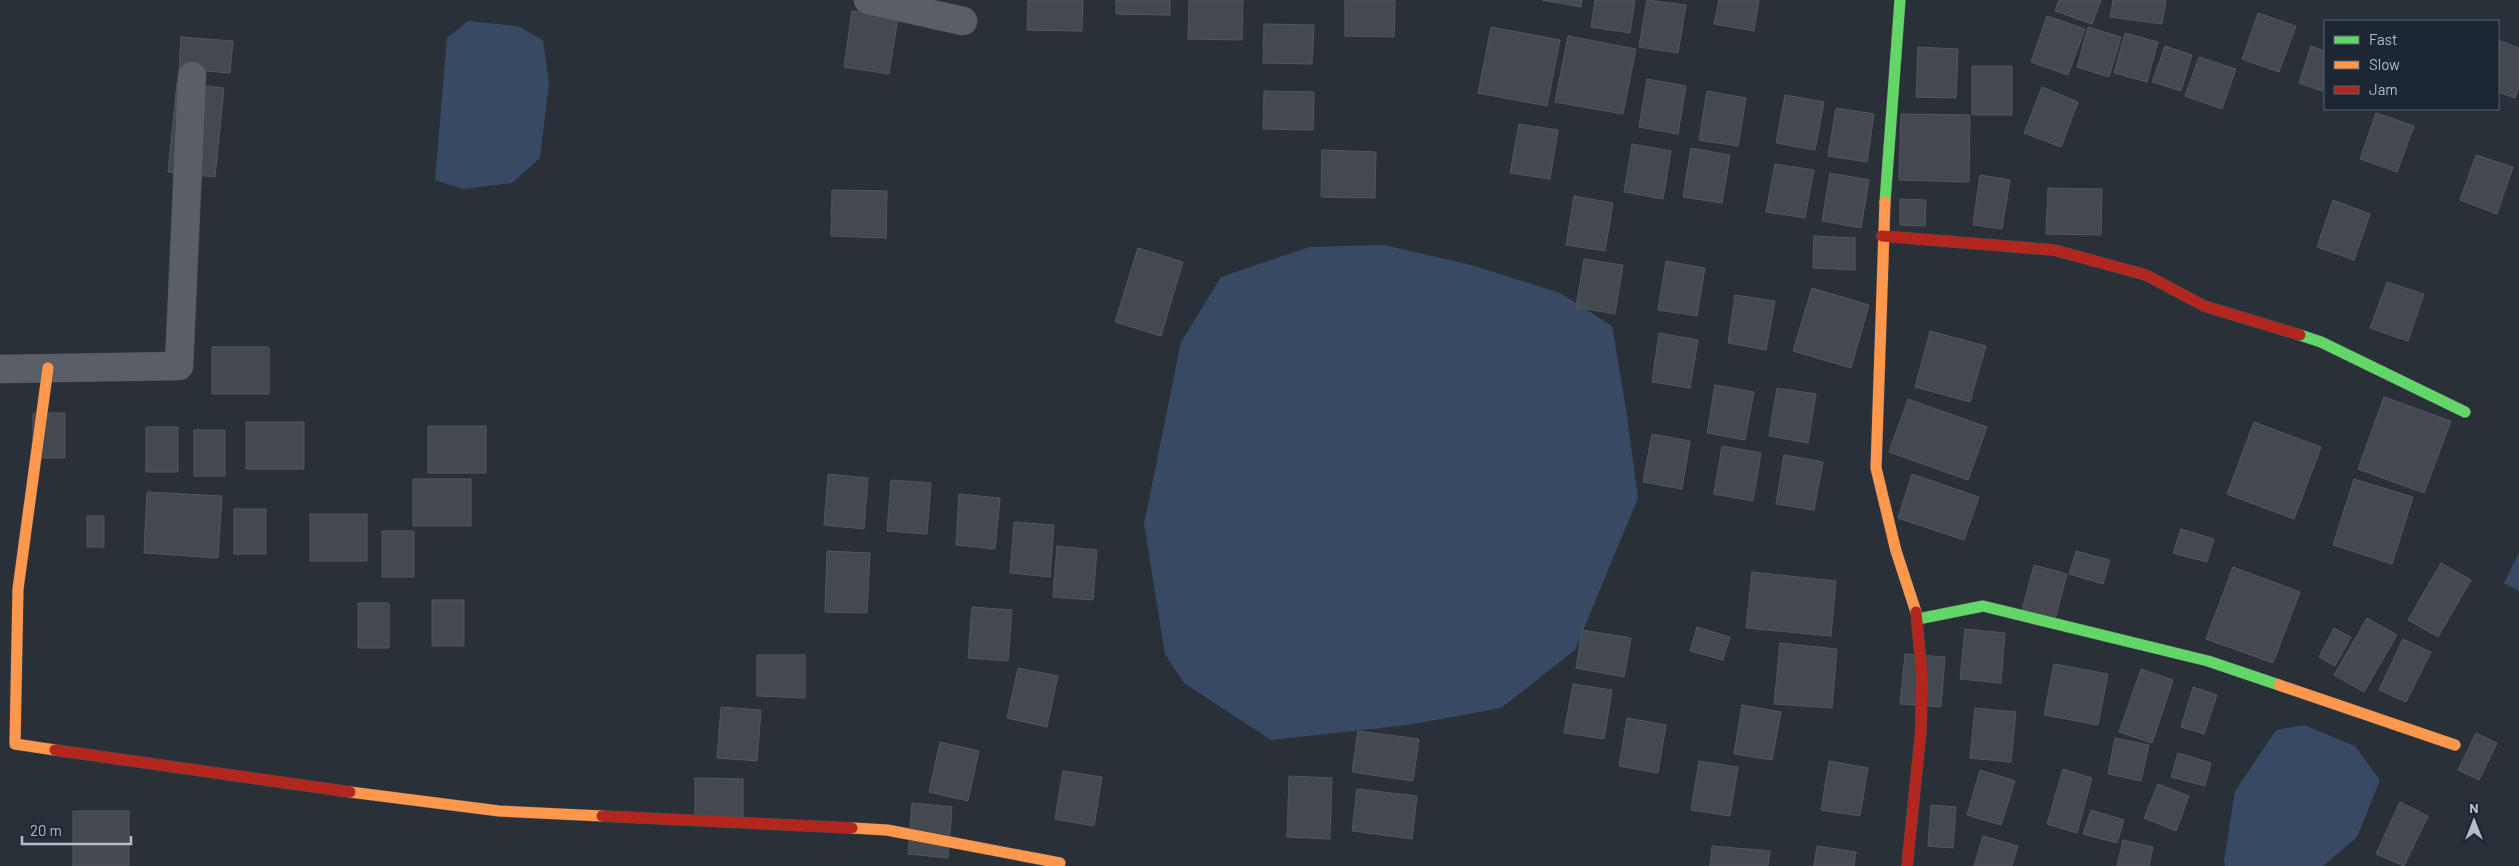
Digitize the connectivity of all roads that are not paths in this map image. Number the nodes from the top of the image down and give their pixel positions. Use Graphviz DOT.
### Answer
graph roads {
  1 [pos="868,0"];
  2 [pos="1900,0"];
  3 [pos="963,22"];
  4 [pos="192,76"];
  5 [pos="1882,236"];
  6 [pos="48,368"];
  7 [pos="0,369"];
  8 [pos="2464,412"];
  9 [pos="1918,619"];
  10 [pos="2455,745"];
  11 [pos="1060,863"];
  12 [pos="1907,866"];
  1 -- 3 [label="street"];
  2 -- 5 [label="street"];
  4 -- 6 [label="street"];
  5 -- 8 [label="street"];
  5 -- 9 [label="street"];
  6 -- 7 [label="street"];
  6 -- 11 [label="street"];
  9 -- 10 [label="street"];
  9 -- 12 [label="street"];
}
